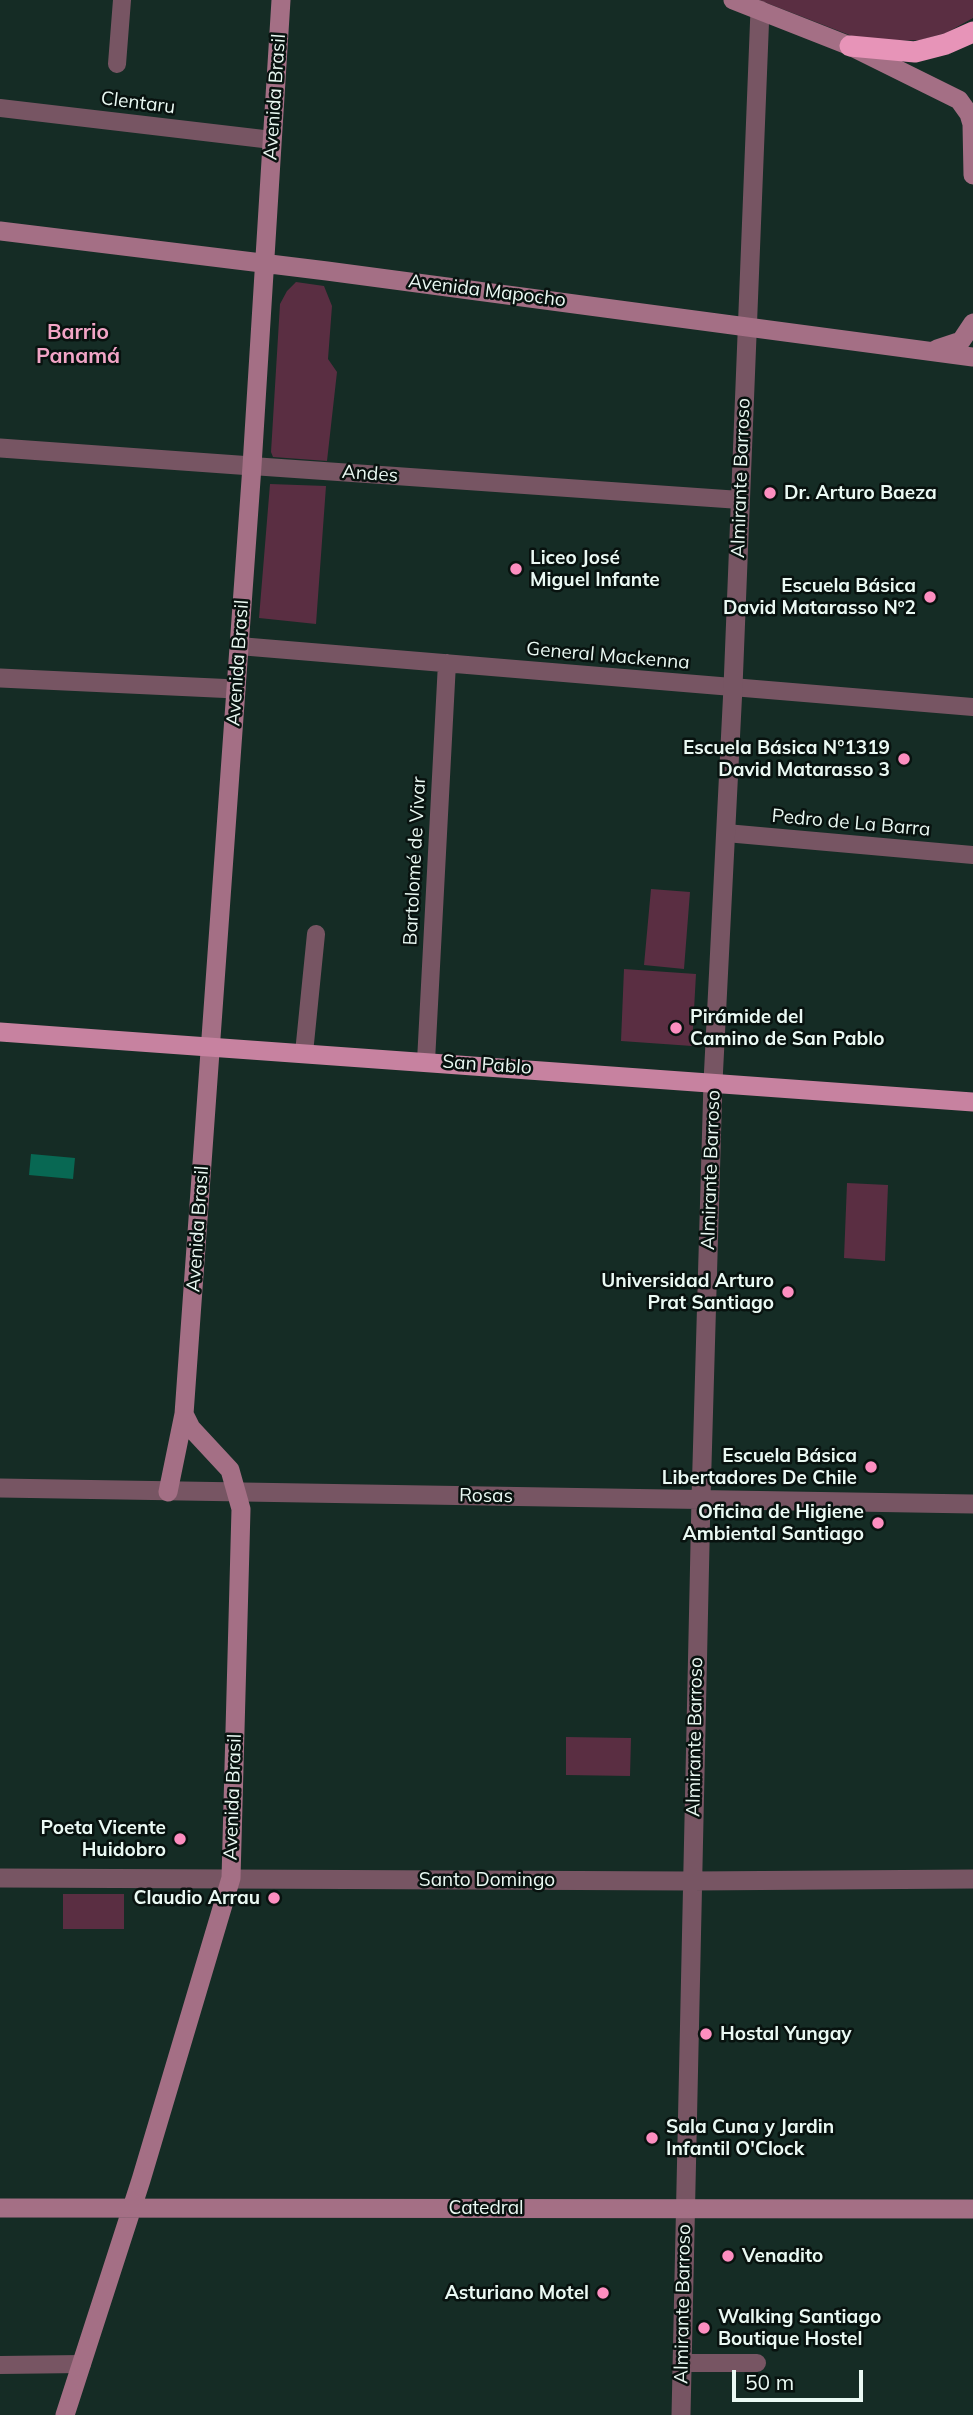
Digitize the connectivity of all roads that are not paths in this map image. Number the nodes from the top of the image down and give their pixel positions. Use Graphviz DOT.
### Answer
graph roads {
  1 [pos="122,0"];
  2 [pos="281,0"];
  3 [pos="733,0"];
  4 [pos="760,10"];
  5 [pos="973,32"];
  6 [pos="850,46"];
  7 [pos="117,64"];
  8 [pos="0,108"];
  9 [pos="272,140"];
  10 [pos="973,175"];
  11 [pos="0,231"];
  12 [pos="264,263"];
  13 [pos="973,323"];
  14 [pos="746,325"];
  15 [pos="929,351"];
  16 [pos="973,357"];
  17 [pos="0,448"];
  18 [pos="252,466"];
  19 [pos="740,500"];
  20 [pos="239,646"];
  21 [pos="447,663"];
  22 [pos="0,678"];
  23 [pos="733,687"];
  24 [pos="236,689"];
  25 [pos="973,707"];
  26 [pos="726,833"];
  27 [pos="973,855"];
  28 [pos="316,934"];
  29 [pos="0,1031"];
  30 [pos="211,1047"];
  31 [pos="304,1053"];
  32 [pos="426,1061"];
  33 [pos="713,1082"];
  34 [pos="973,1101"];
  35 [pos="184,1414"];
  36 [pos="0,1488"];
  37 [pos="168,1492"];
  38 [pos="239,1492"];
  39 [pos="701,1499"];
  40 [pos="973,1504"];
  41 [pos="0,1878"];
  42 [pos="231,1878"];
  43 [pos="973,1879"];
  44 [pos="692,1881"];
  45 [pos="132,2207"];
  46 [pos="0,2208"];
  47 [pos="684,2208"];
  48 [pos="973,2209"];
  49 [pos="682,2363"];
  50 [pos="757,2363"];
  51 [pos="82,2364"];
  52 [pos="0,2365"];
  53 [pos="65,2415"];
  54 [pos="681,2415"];
  1 -- 7 [label="street"];
  2 -- 9 [label="main road, Avenida Brasil"];
  3 -- 4 [label="main road"];
  4 -- 6 [label="main road"];
  4 -- 14 [label="street, Almirante Barroso"];
  5 -- 6 [label="highway"];
  6 -- 10 [label="main road"];
  8 -- 9 [label="street, Clentaru"];
  9 -- 12 [label="main road, Avenida Brasil"];
  11 -- 12 [label="main road, Avenida Mapocho"];
  12 -- 14 [label="main road, Avenida Mapocho"];
  12 -- 18 [label="main road, Avenida Brasil"];
  13 -- 15 [label="main road"];
  14 -- 15 [label="main road, Avenida Mapocho"];
  14 -- 19 [label="street, Almirante Barroso"];
  15 -- 16 [label="main road, Avenida Mapocho"];
  17 -- 18 [label="street, Andes"];
  18 -- 19 [label="street, Andes"];
  18 -- 20 [label="main road, Avenida Brasil"];
  19 -- 23 [label="street, Almirante Barroso"];
  20 -- 21 [label="street, General Mackenna"];
  20 -- 24 [label="main road, Avenida Brasil"];
  21 -- 23 [label="street, General Mackenna"];
  21 -- 32 [label="street, Bartolomé de Vivar"];
  22 -- 24 [label="street"];
  23 -- 25 [label="street, General Mackenna"];
  23 -- 26 [label="street, Almirante Barroso"];
  24 -- 30 [label="main road, Avenida Brasil"];
  26 -- 27 [label="street, Pedro de La Barra"];
  26 -- 33 [label="street, Almirante Barroso"];
  28 -- 31 [label="street"];
  29 -- 30 [label="main road, San Pablo"];
  30 -- 31 [label="main road, San Pablo"];
  30 -- 35 [label="main road, Avenida Brasil"];
  31 -- 32 [label="main road, San Pablo"];
  32 -- 33 [label="main road, San Pablo"];
  33 -- 34 [label="main road, San Pablo"];
  33 -- 39 [label="street, Almirante Barroso"];
  35 -- 37 [label="main road"];
  35 -- 38 [label="main road, Avenida Brasil"];
  36 -- 37 [label="street, Rosas"];
  37 -- 38 [label="street, Rosas"];
  38 -- 39 [label="street, Rosas"];
  38 -- 42 [label="main road, Avenida Brasil"];
  39 -- 40 [label="street, Rosas"];
  39 -- 44 [label="street, Almirante Barroso"];
  41 -- 42 [label="street, Santo Domingo"];
  42 -- 44 [label="street, Santo Domingo"];
  42 -- 45 [label="main road, Avenida Brasil"];
  43 -- 44 [label="street, Santo Domingo"];
  44 -- 47 [label="street, Almirante Barroso"];
  45 -- 46 [label="main road, Catedral"];
  45 -- 47 [label="main road, Catedral"];
  45 -- 51 [label="main road, Avenida Brasil"];
  47 -- 48 [label="main road, Catedral"];
  47 -- 49 [label="street, Almirante Barroso"];
  49 -- 50 [label="street"];
  49 -- 54 [label="street, Almirante Barroso"];
  51 -- 52 [label="street"];
  51 -- 53 [label="main road, Avenida Brasil"];
}
